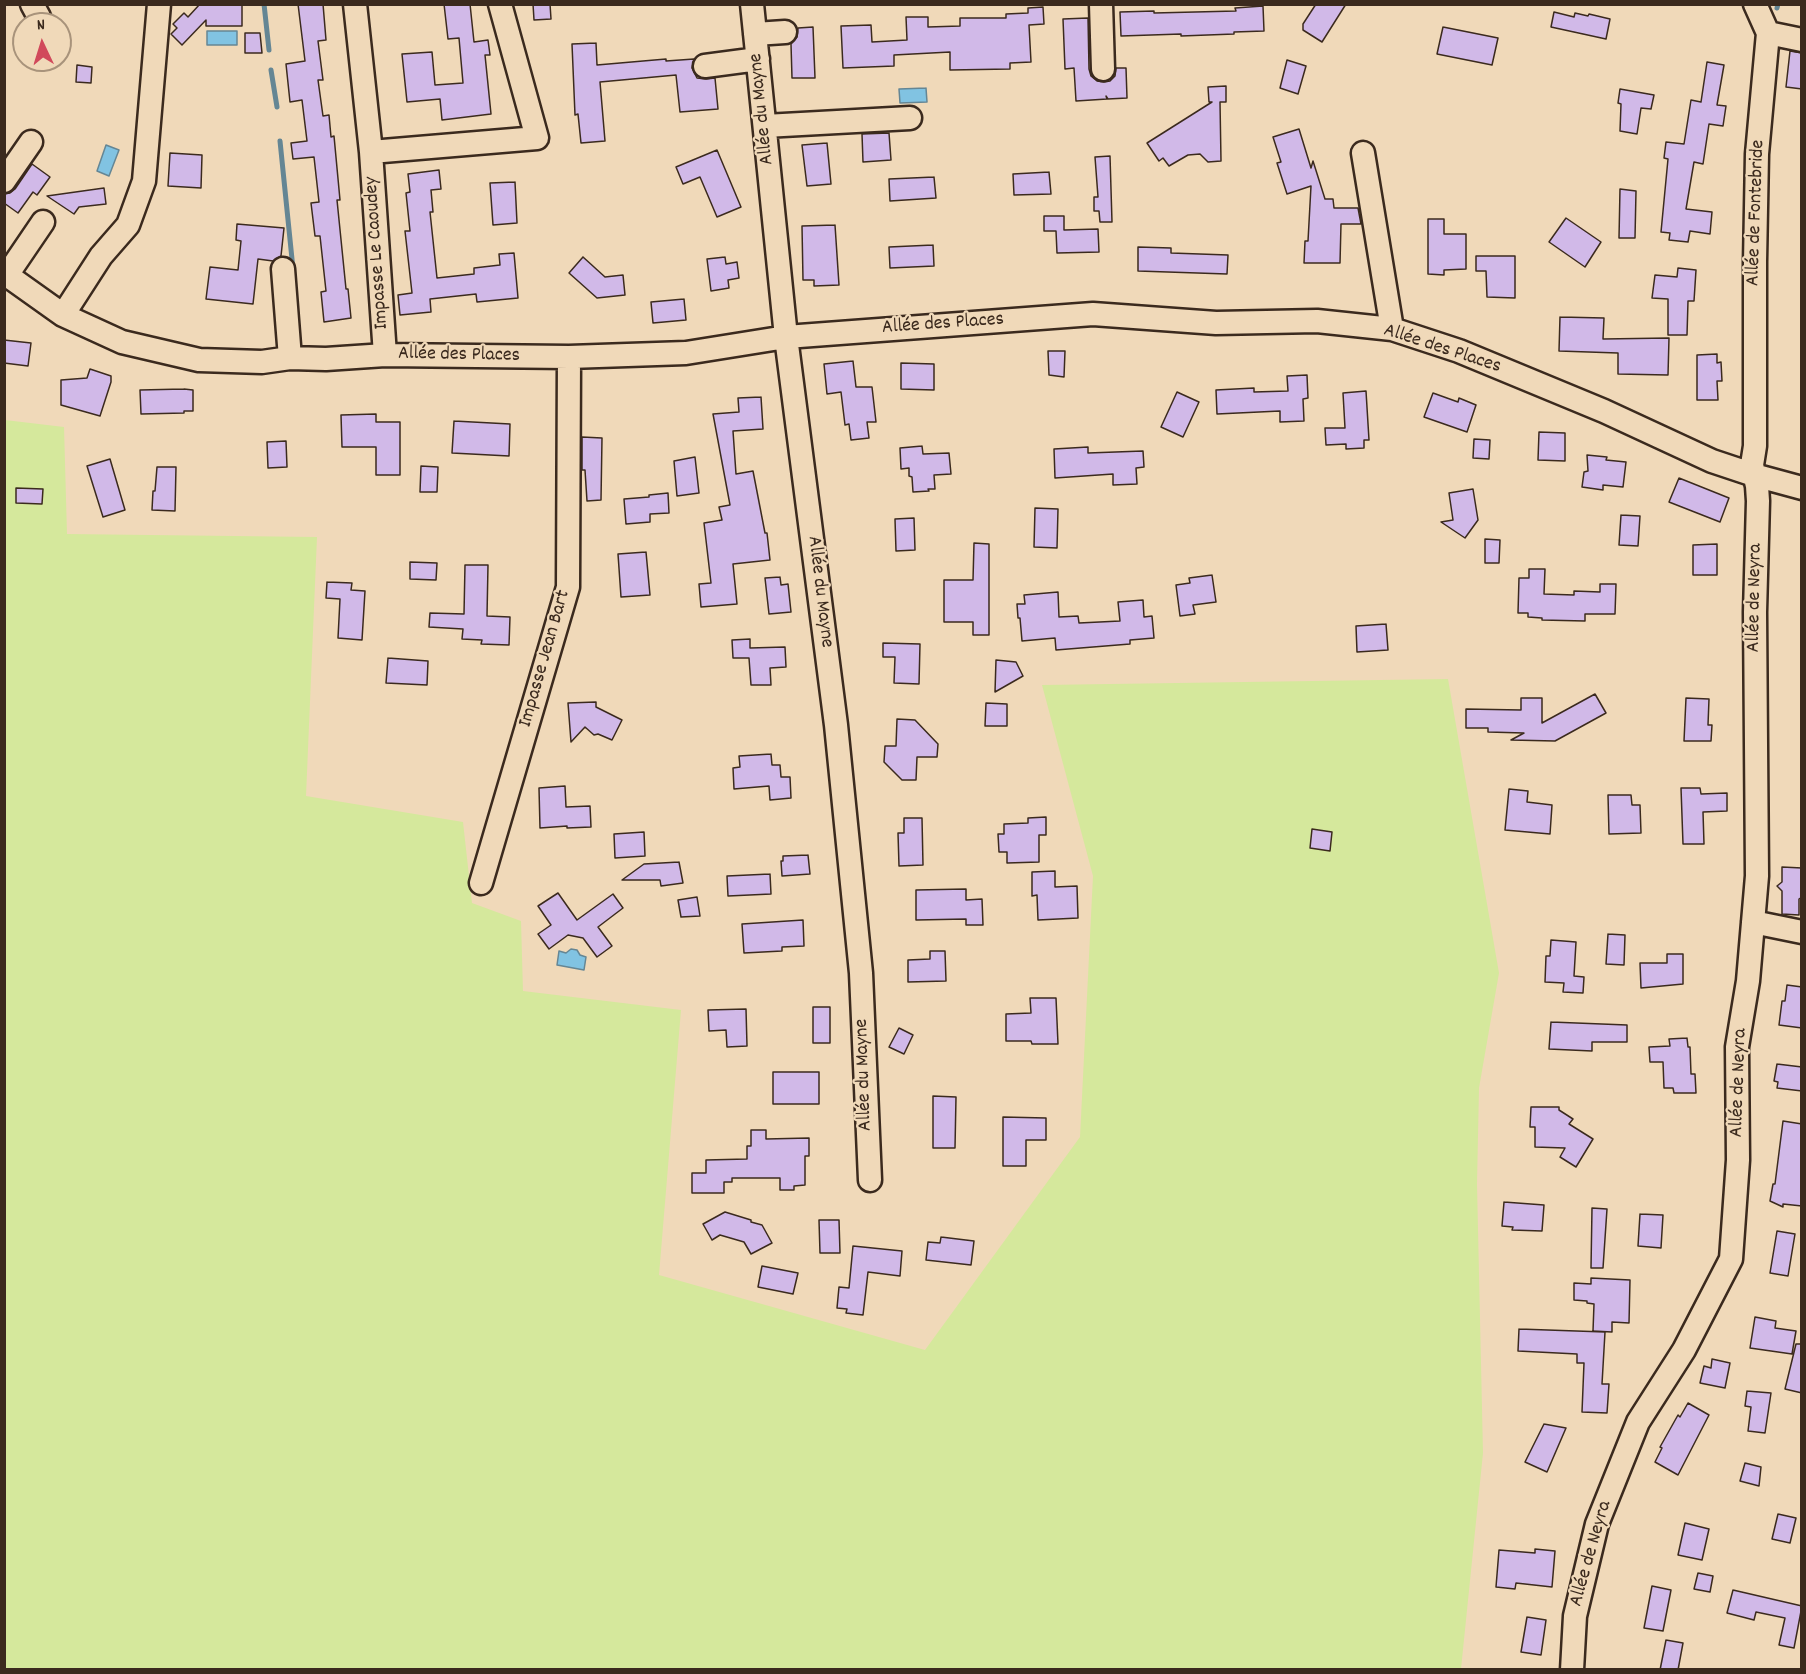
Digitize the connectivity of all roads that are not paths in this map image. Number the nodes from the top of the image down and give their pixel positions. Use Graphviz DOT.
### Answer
graph roads {
  1 [pos="159,4"];
  2 [pos="355,4"];
  3 [pos="500,4"];
  4 [pos="752,4"];
  5 [pos="1101,4"];
  6 [pos="1755,4"];
  7 [pos="785,32"];
  8 [pos="1768,33"];
  9 [pos="755,34"];
  10 [pos="1802,40"];
  11 [pos="758,59"];
  12 [pos="705,66"];
  13 [pos="1103,69"];
  14 [pos="910,118"];
  15 [pos="765,126"];
  16 [pos="31,142"];
  17 [pos="371,152"];
  18 [pos="1363,153"];
  19 [pos="4,181"];
  20 [pos="43,222"];
  21 [pos="284,269"];
  22 [pos="6,274"];
  23 [pos="63,315"];
  24 [pos="1392,329"];
  25 [pos="786,337"];
  26 [pos="386,355"];
  27 [pos="569,357"];
  28 [pos="290,358"];
  29 [pos="1754,427"];
  30 [pos="1754,476"];
  31 [pos="1802,488"];
  32 [pos="481,883"];
  33 [pos="1753,922"];
  34 [pos="1802,932"];
  35 [pos="870,1180"];
  36 [pos="1572,1670"];
  1 -- 23 [label="street"];
  2 -- 17 [label="street, Impasse Le Caoudey"];
  3 -- 17 [label="street, Impasse Le Caoudey"];
  4 -- 9 [label="street, Allée du Mayne"];
  5 -- 13 [label="street"];
  6 -- 8 [label="street"];
  7 -- 9 [label="street"];
  8 -- 10 [label="street"];
  8 -- 29 [label="street, Allée de Fontebride"];
  9 -- 11 [label="street, Allée du Mayne"];
  11 -- 12 [label="street"];
  11 -- 15 [label="street, Allée du Mayne"];
  14 -- 15 [label="street"];
  15 -- 25 [label="street, Allée du Mayne"];
  16 -- 19 [label="street"];
  17 -- 26 [label="street, Impasse Le Caoudey"];
  18 -- 24 [label="street"];
  20 -- 22 [label="street"];
  21 -- 28 [label="street"];
  22 -- 23 [label="street, Allée des Places"];
  23 -- 28 [label="street, Allée des Places"];
  24 -- 25 [label="street, Allée des Places"];
  24 -- 30 [label="street, Allée des Places"];
  25 -- 27 [label="street, Allée des Places"];
  25 -- 35 [label="street, Allée du Mayne"];
  26 -- 27 [label="street, Allée des Places"];
  26 -- 28 [label="street, Allée des Places"];
  27 -- 32 [label="street, Impasse Jean Bart"];
  29 -- 30 [label="street, Allée de Neyra"];
  30 -- 31 [label="street, Allée des Places"];
  30 -- 33 [label="street, Allée de Neyra"];
  33 -- 34 [label="street"];
  33 -- 36 [label="street, Allée de Neyra"];
}
